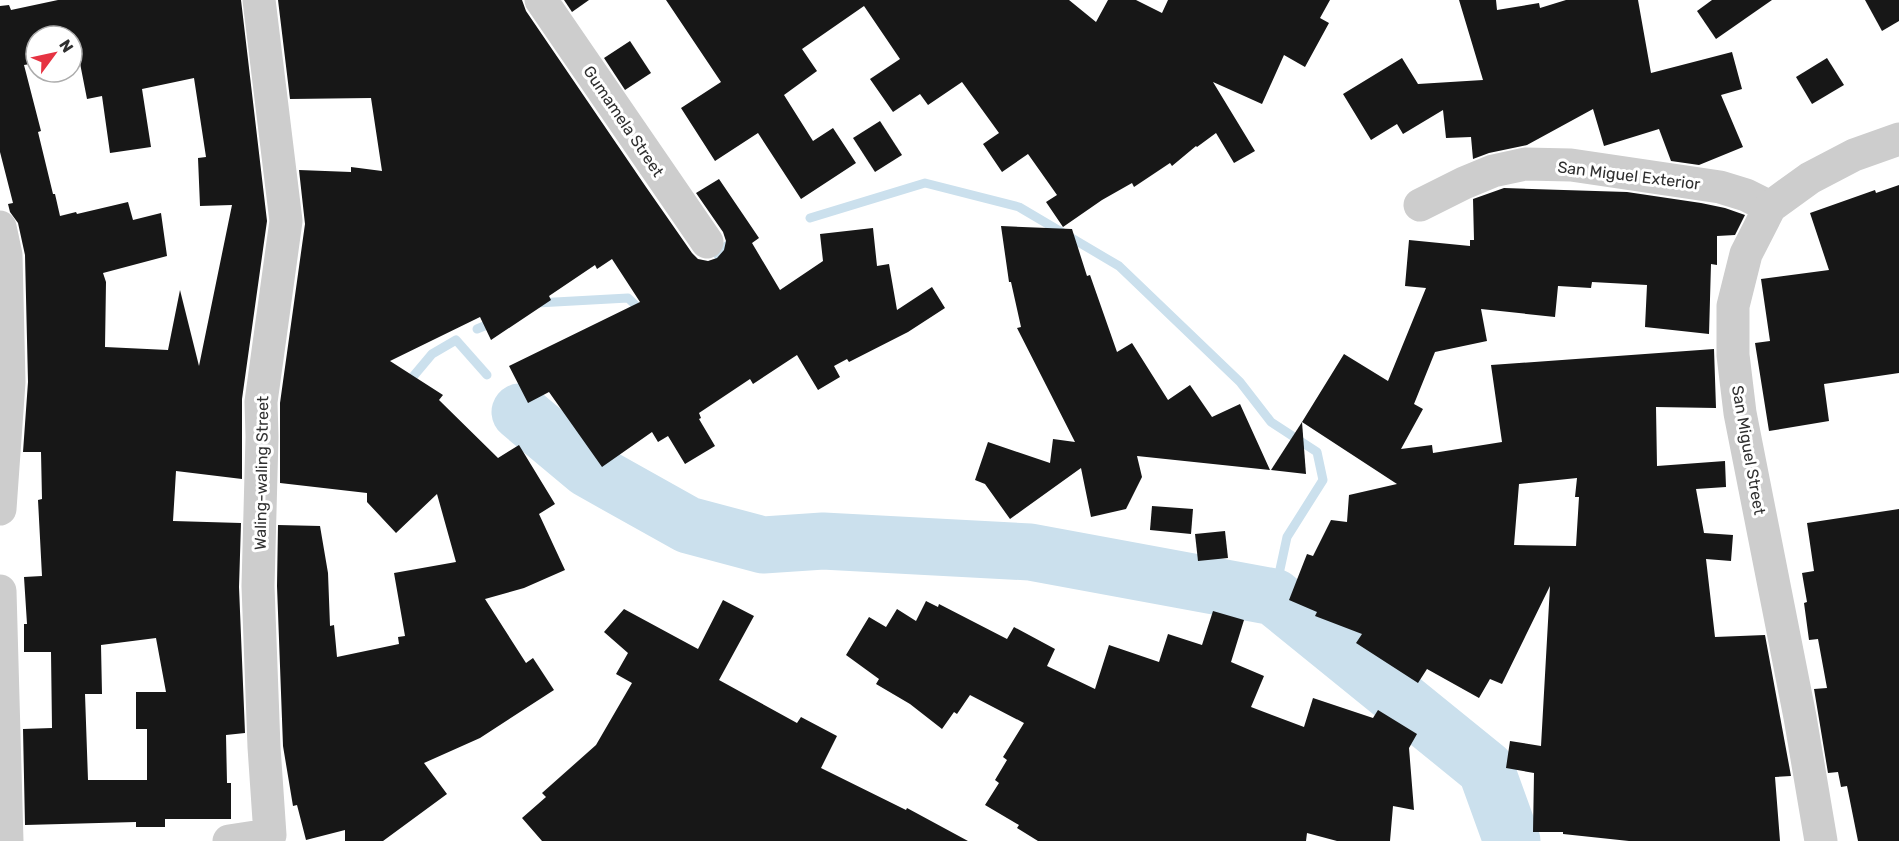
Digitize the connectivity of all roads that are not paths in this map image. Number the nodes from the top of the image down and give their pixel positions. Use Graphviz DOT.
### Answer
graph roads {
  1 [pos="259,0"];
  2 [pos="541,0"];
  3 [pos="1899,139"];
  4 [pos="1420,205"];
  5 [pos="1770,207"];
  6 [pos="0,227"];
  7 [pos="707,242"];
  8 [pos="0,509"];
  9 [pos="0,591"];
  10 [pos="7,841"];
  11 [pos="229,841"];
  12 [pos="1821,841"];
  1 -- 11 [label="street, Waling-waling Street"];
  2 -- 7 [label="street, Gumamela Street"];
  3 -- 5 [label="street, San Miguel Street"];
  4 -- 5 [label="street, San Miguel Exterior"];
  5 -- 12 [label="street, San Miguel Street"];
  6 -- 8 [label="street"];
  9 -- 10 [label="street"];
}
